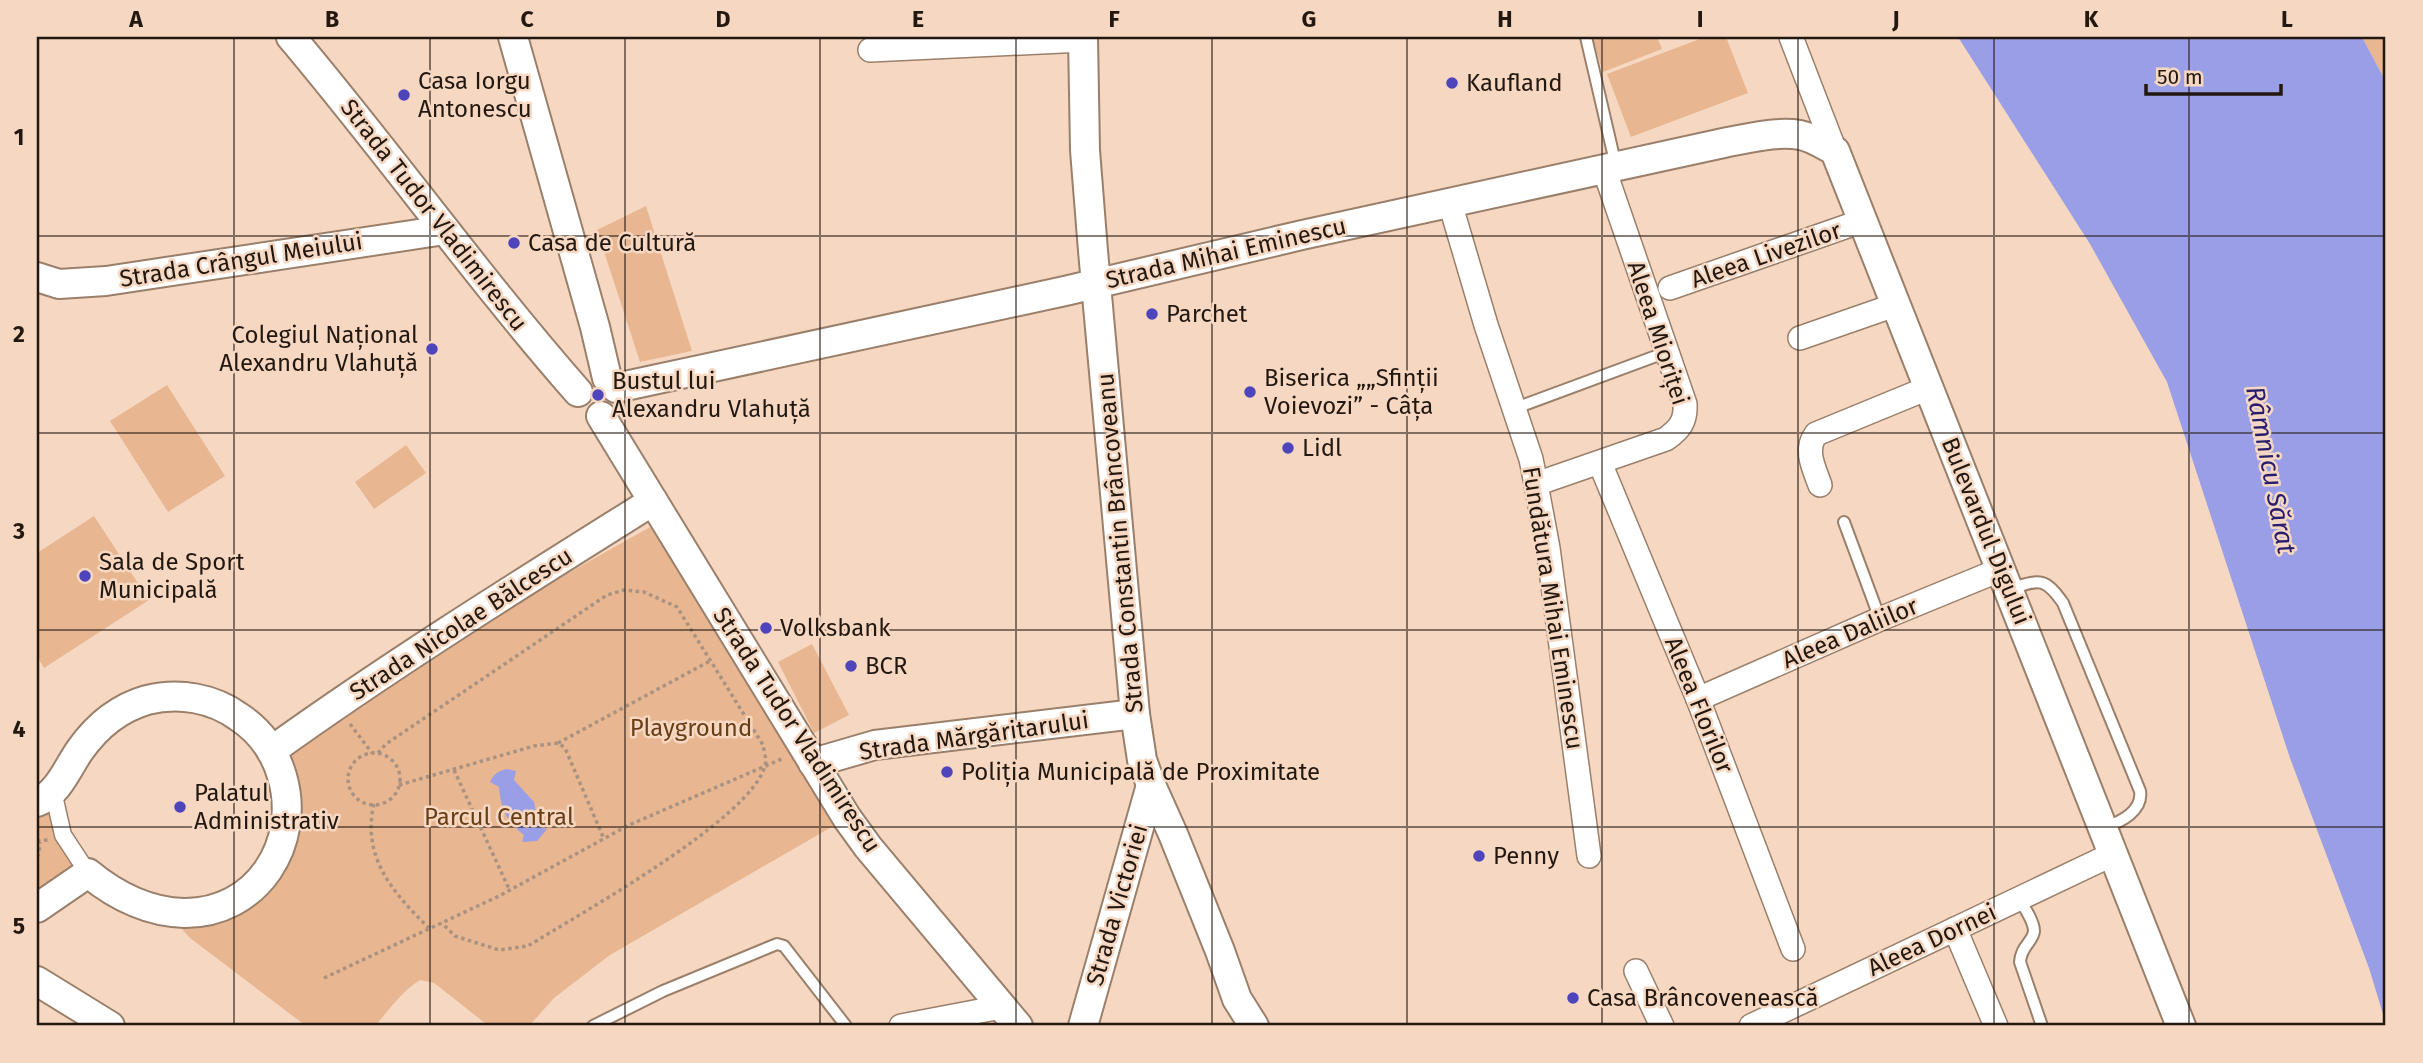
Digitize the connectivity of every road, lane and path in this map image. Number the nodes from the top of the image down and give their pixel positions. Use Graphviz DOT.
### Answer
graph roads {
  1 [pos="291,37"];
  2 [pos="1586,37"];
  3 [pos="1791,37"];
  4 [pos="515,38"];
  5 [pos="1083,38"];
  6 [pos="870,50"];
  7 [pos="1835,151"];
  8 [pos="1610,168"];
  9 [pos="1450,203"];
  10 [pos="1862,221"];
  11 [pos="445,230"];
  12 [pos="1096,284"];
  13 [pos="44,285"];
  14 [pos="1670,288"];
  15 [pos="1895,305"];
  16 [pos="1800,338"];
  17 [pos="1667,352"];
  18 [pos="612,383"];
  19 [pos="1928,388"];
  20 [pos="578,391"];
  21 [pos="1513,409"];
  22 [pos="601,416"];
  23 [pos="1600,463"];
  24 [pos="1536,484"];
  25 [pos="1820,485"];
  26 [pos="653,501"];
  27 [pos="1844,522"];
  28 [pos="2006,579"];
  29 [pos="1880,619"];
  30 [pos="710,661"];
  31 [pos="1698,699"];
  32 [pos="336,704"];
  33 [pos="1135,714"];
  34 [pos="558,743"];
  35 [pos="271,751"];
  36 [pos="375,753"];
  37 [pos="809,756"];
  38 [pos="766,765"];
  39 [pos="454,770"];
  40 [pos="399,785"];
  41 [pos="1151,785"];
  42 [pos="45,796"];
  43 [pos="374,804"];
  44 [pos="604,839"];
  45 [pos="37,841"];
  46 [pos="2108,841"];
  47 [pos="1589,856"];
  48 [pos="37,857"];
  49 [pos="88,873"];
  50 [pos="510,891"];
  51 [pos="2019,899"];
  52 [pos="37,908"];
  53 [pos="442,923"];
  54 [pos="429,928"];
  55 [pos="1955,929"];
  56 [pos="1793,949"];
  57 [pos="1636,971"];
  58 [pos="324,978"];
  59 [pos="37,981"];
  60 [pos="1243,1013"];
  61 [pos="1009,1016"];
  62 [pos="110,1026"];
  63 [pos="593,1026"];
  64 [pos="846,1026"];
  65 [pos="901,1026"];
  66 [pos="1083,1026"];
  67 [pos="1662,1026"];
  68 [pos="1751,1026"];
  69 [pos="1996,1026"];
  70 [pos="2042,1026"];
  71 [pos="2181,1026"];
  1 -- 11 [label="street, Strada Tudor Vladimirescu"];
  2 -- 8 [label="lane"];
  3 -- 7 [label="street, Bulevardul Digului"];
  4 -- 18 [label="street"];
  5 -- 6 [label="street"];
  5 -- 12 [label="street, Strada Constantin Brâncoveanu"];
  7 -- 8 [label="street, Strada Mihai Eminescu"];
  7 -- 10 [label="street, Bulevardul Digului"];
  8 -- 9 [label="street, Strada Mihai Eminescu"];
  8 -- 17 [label="street, Aleea Mioriței"];
  9 -- 12 [label="street, Strada Mihai Eminescu"];
  9 -- 21 [label="street, Fundătura Mihai Eminescu"];
  10 -- 14 [label="street, Aleea Livezilor"];
  10 -- 15 [label="street, Bulevardul Digului"];
  11 -- 13 [label="street, Strada Crângul Meiului"];
  11 -- 20 [label="street, Strada Tudor Vladimirescu"];
  12 -- 18 [label="street, Strada Mihai Eminescu"];
  12 -- 33 [label="street, Strada Constantin Brâncoveanu"];
  15 -- 16 [label="street"];
  15 -- 19 [label="street, Bulevardul Digului"];
  17 -- 21 [label="lane"];
  17 -- 23 [label="street, Aleea Mioriței"];
  18 -- 20 [label="street"];
  18 -- 22 [label="street"];
  19 -- 25 [label="street"];
  19 -- 28 [label="street, Bulevardul Digului"];
  20 -- 22 [label="street, Strada Tudor Vladimirescu"];
  21 -- 24 [label="street, Fundătura Mihai Eminescu"];
  22 -- 26 [label="street, Strada Tudor Vladimirescu"];
  23 -- 24 [label="street, Aleea Mioriței"];
  23 -- 31 [label="street, Aleea Florilor"];
  24 -- 47 [label="street, Fundătura Mihai Eminescu"];
  26 -- 32 [label="street, Strada Nicolae Bălcescu"];
  26 -- 37 [label="street, Strada Tudor Vladimirescu"];
  27 -- 29 [label="lane"];
  28 -- 29 [label="street, Aleea Daliilor"];
  28 -- 46 [label="street, Bulevardul Digului"];
  28 -- 46 [label="lane"];
  29 -- 31 [label="street, Aleea Daliilor"];
  30 -- 34 [label="path"];
  30 -- 36 [label="path"];
  30 -- 38 [label="path"];
  31 -- 56 [label="street, Aleea Florilor"];
  32 -- 35 [label="street, Strada Nicolae Bălcescu"];
  32 -- 36 [label="path"];
  33 -- 37 [label="street, Strada Mărgăritarului"];
  33 -- 41 [label="street, Strada Constantin Brâncoveanu"];
  34 -- 39 [label="path"];
  34 -- 44 [label="path"];
  35 -- 42 [label="street"];
  35 -- 49 [label="street"];
  36 -- 40 [label="path"];
  36 -- 43 [label="path"];
  37 -- 38 [label="path"];
  37 -- 61 [label="street, Strada Tudor Vladimirescu"];
  38 -- 44 [label="path"];
  38 -- 53 [label="path"];
  39 -- 40 [label="path"];
  39 -- 50 [label="path"];
  40 -- 43 [label="path"];
  41 -- 60 [label="street, Strada Constantin Brâncoveanu"];
  41 -- 66 [label="street, Strada Victoriei"];
  42 -- 49 [label="street"];
  43 -- 54 [label="path"];
  44 -- 50 [label="path"];
  45 -- 48 [label="path"];
  46 -- 51 [label="street, Aleea Dornei"];
  46 -- 71 [label="street, Bulevardul Digului"];
  49 -- 52 [label="street"];
  50 -- 53 [label="path"];
  51 -- 55 [label="street, Aleea Dornei"];
  51 -- 70 [label="lane"];
  53 -- 54 [label="path"];
  54 -- 58 [label="path"];
  55 -- 68 [label="street, Aleea Dornei"];
  55 -- 69 [label="street"];
  57 -- 67 [label="street"];
  59 -- 62 [label="street"];
  61 -- 65 [label="street"];
  63 -- 64 [label="lane"];
}
